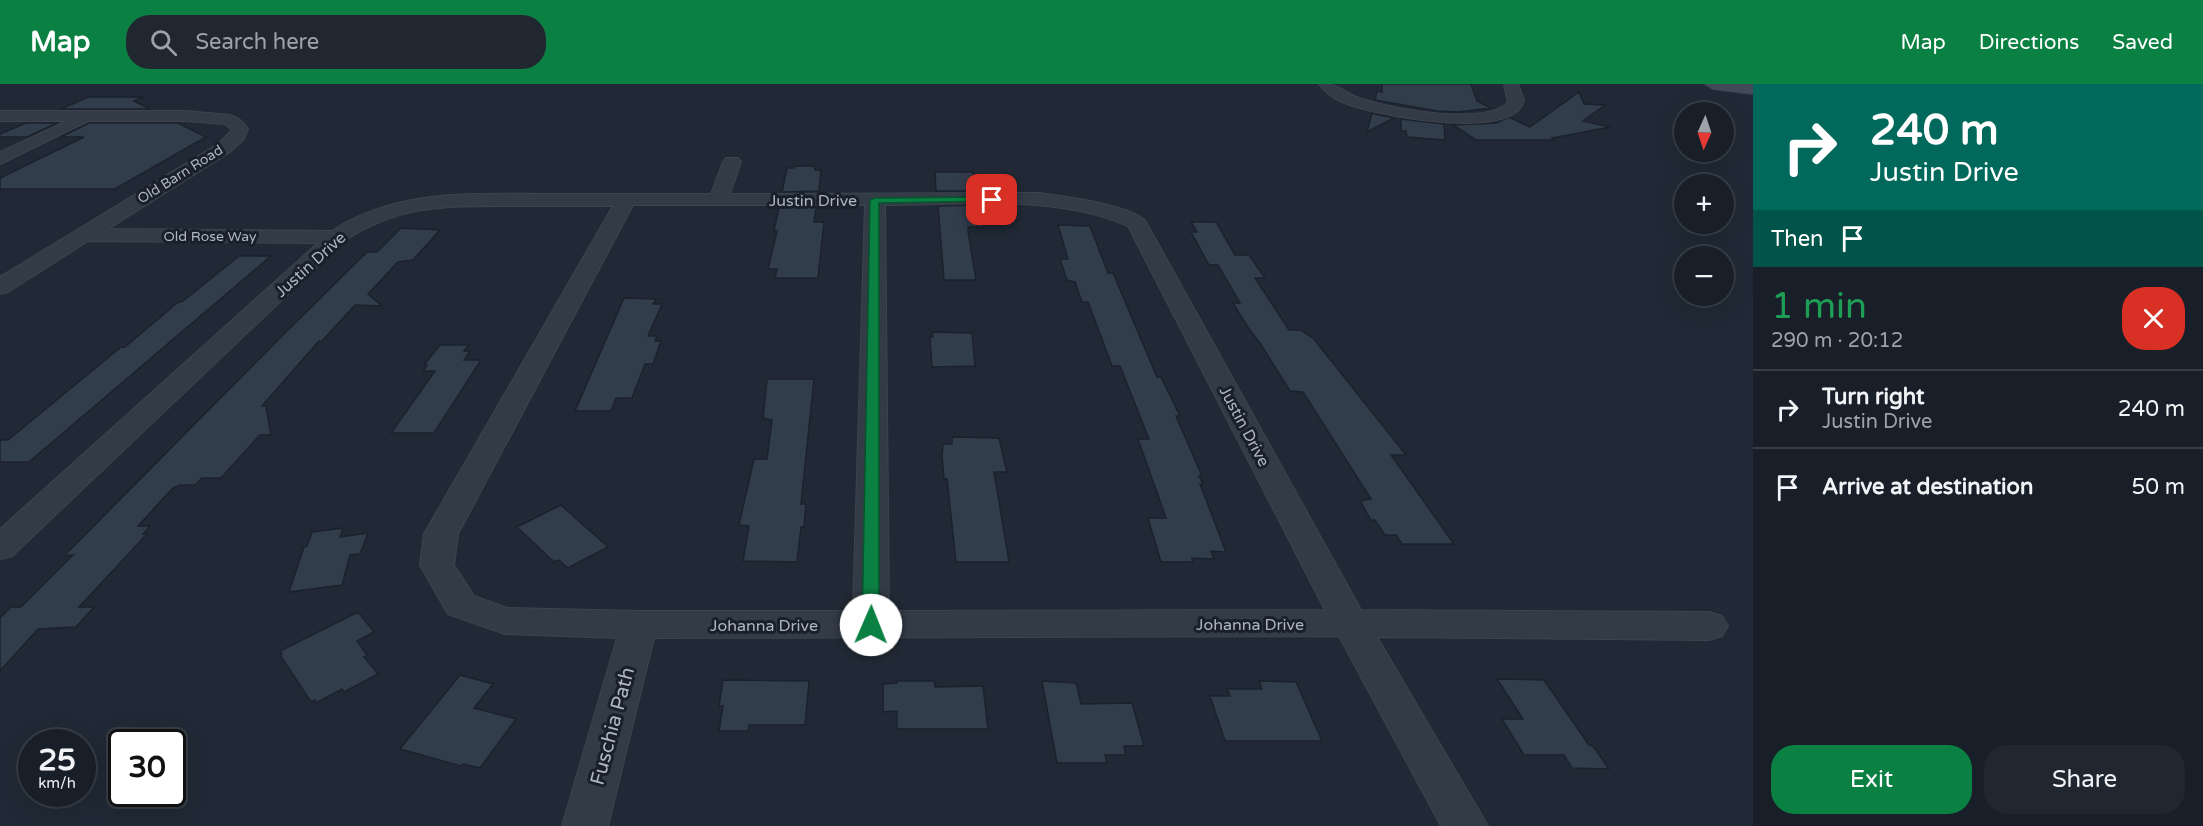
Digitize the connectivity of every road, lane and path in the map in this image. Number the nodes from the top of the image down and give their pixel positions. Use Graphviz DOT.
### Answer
graph roads {
  1 [pos="1326,84"];
  2 [pos="1511,84"];
  3 [pos="1713,84"];
  4 [pos="1753,89"];
  5 [pos="0,116"];
  6 [pos="90,116"];
  7 [pos="0,159"];
  8 [pos="732,162"];
  9 [pos="626,200"];
  10 [pos="718,200"];
  11 [pos="875,200"];
  12 [pos="82,236"];
  13 [pos="338,237"];
  14 [pos="0,287"];
  15 [pos="0,548"];
  16 [pos="1350,623"];
  17 [pos="639,625"];
  18 [pos="871,625"];
  19 [pos="1708,626"];
  20 [pos="585,826"];
  21 [pos="1465,826"];
  1 -- 2 [label="street"];
  3 -- 4 [label="street"];
  5 -- 6 [label="street, Old Barn Road"];
  6 -- 7 [label="street"];
  6 -- 12 [label="street, Old Barn Road"];
  8 -- 10 [label="street"];
  9 -- 10 [label="street, Justin Drive"];
  9 -- 13 [label="street, Justin Drive"];
  9 -- 17 [label="street, Johanna Drive"];
  10 -- 11 [label="street, Justin Drive"];
  11 -- 16 [label="street, Justin Drive"];
  11 -- 18 [label="street"];
  12 -- 13 [label="street, Old Rose Way"];
  12 -- 14 [label="street, Old Barn Road"];
  13 -- 15 [label="street, Justin Drive"];
  16 -- 18 [label="street, Johanna Drive"];
  16 -- 19 [label="street, Johanna Drive"];
  16 -- 21 [label="street, Justin Drive"];
  17 -- 18 [label="street, Johanna Drive"];
  17 -- 20 [label="street, Fuschia Path"];
}
